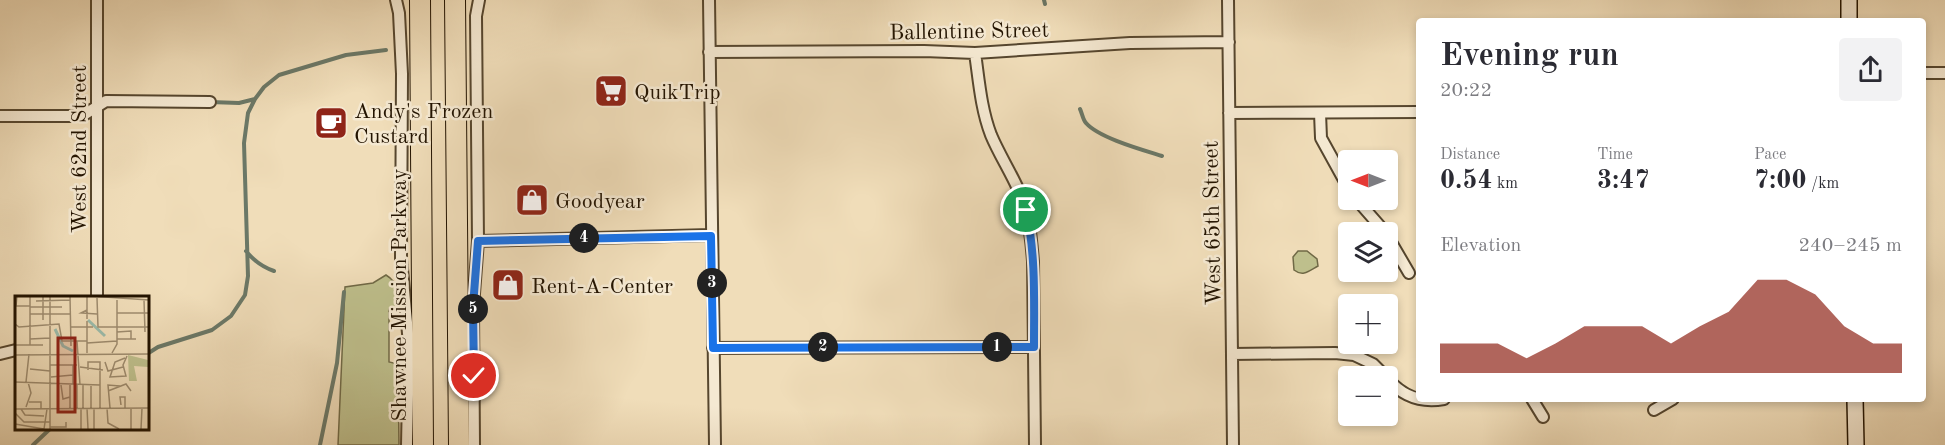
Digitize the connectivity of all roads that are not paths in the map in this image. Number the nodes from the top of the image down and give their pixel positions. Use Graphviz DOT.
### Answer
graph roads {
  1 [pos="97,0"];
  2 [pos="396,0"];
  3 [pos="420,0"];
  4 [pos="455,0"];
  5 [pos="479,0"];
  6 [pos="709,0"];
  7 [pos="1228,0"];
  8 [pos="1850,0"];
  9 [pos="1850,18"];
  10 [pos="1228,42"];
  11 [pos="709,52"];
  12 [pos="975,53"];
  13 [pos="1926,73"];
  14 [pos="1945,73"];
  15 [pos="210,102"];
  16 [pos="97,107"];
  17 [pos="1416,112"];
  18 [pos="1229,113"];
  19 [pos="1320,113"];
  20 [pos="0,116"];
  21 [pos="1338,169"];
  22 [pos="1366,210"];
  23 [pos="1376,222"];
  24 [pos="711,236"];
  25 [pos="478,241"];
  26 [pos="1398,255"];
  27 [pos="1408,273"];
  28 [pos="97,296"];
  29 [pos="1034,347"];
  30 [pos="713,348"];
  31 [pos="15,350"];
  32 [pos="0,354"];
  33 [pos="1232,354"];
  34 [pos="1374,366"];
  35 [pos="1398,391"];
  36 [pos="1416,399"];
  37 [pos="1534,402"];
  38 [pos="1668,402"];
  39 [pos="1855,402"];
  40 [pos="1654,411"];
  41 [pos="1543,417"];
  42 [pos="406,445"];
  43 [pos="423,445"];
  44 [pos="459,445"];
  45 [pos="474,445"];
  46 [pos="715,445"];
  47 [pos="1035,445"];
  48 [pos="1233,445"];
  49 [pos="1856,445"];
  1 -- 16 [label="street, West 62nd Street"];
  2 -- 42 [label="street"];
  3 -- 43 [label="highway, Shawnee Mission Parkway"];
  4 -- 44 [label="highway"];
  5 -- 25 [label="street"];
  6 -- 11 [label="street"];
  7 -- 10 [label="street, West 65th Street"];
  8 -- 9 [label="street"];
  10 -- 12 [label="street, Ballentine Street"];
  10 -- 18 [label="street, West 65th Street"];
  11 -- 12 [label="street, Ballentine Street"];
  11 -- 24 [label="street"];
  12 -- 29 [label="street"];
  13 -- 14 [label="street"];
  15 -- 16 [label="street"];
  16 -- 20 [label="street"];
  16 -- 28 [label="street, West 62nd Street"];
  17 -- 19 [label="street"];
  18 -- 19 [label="street"];
  18 -- 33 [label="street, West 65th Street"];
  19 -- 21 [label="street"];
  22 -- 23 [label="street"];
  24 -- 25 [label="street"];
  24 -- 30 [label="street"];
  25 -- 45 [label="street"];
  26 -- 27 [label="street"];
  29 -- 30 [label="street"];
  29 -- 47 [label="street"];
  30 -- 46 [label="street"];
  31 -- 32 [label="street"];
  33 -- 34 [label="street"];
  33 -- 48 [label="street, West 65th Street"];
  35 -- 36 [label="street"];
  37 -- 41 [label="street"];
  38 -- 40 [label="street"];
  39 -- 49 [label="street"];
}
